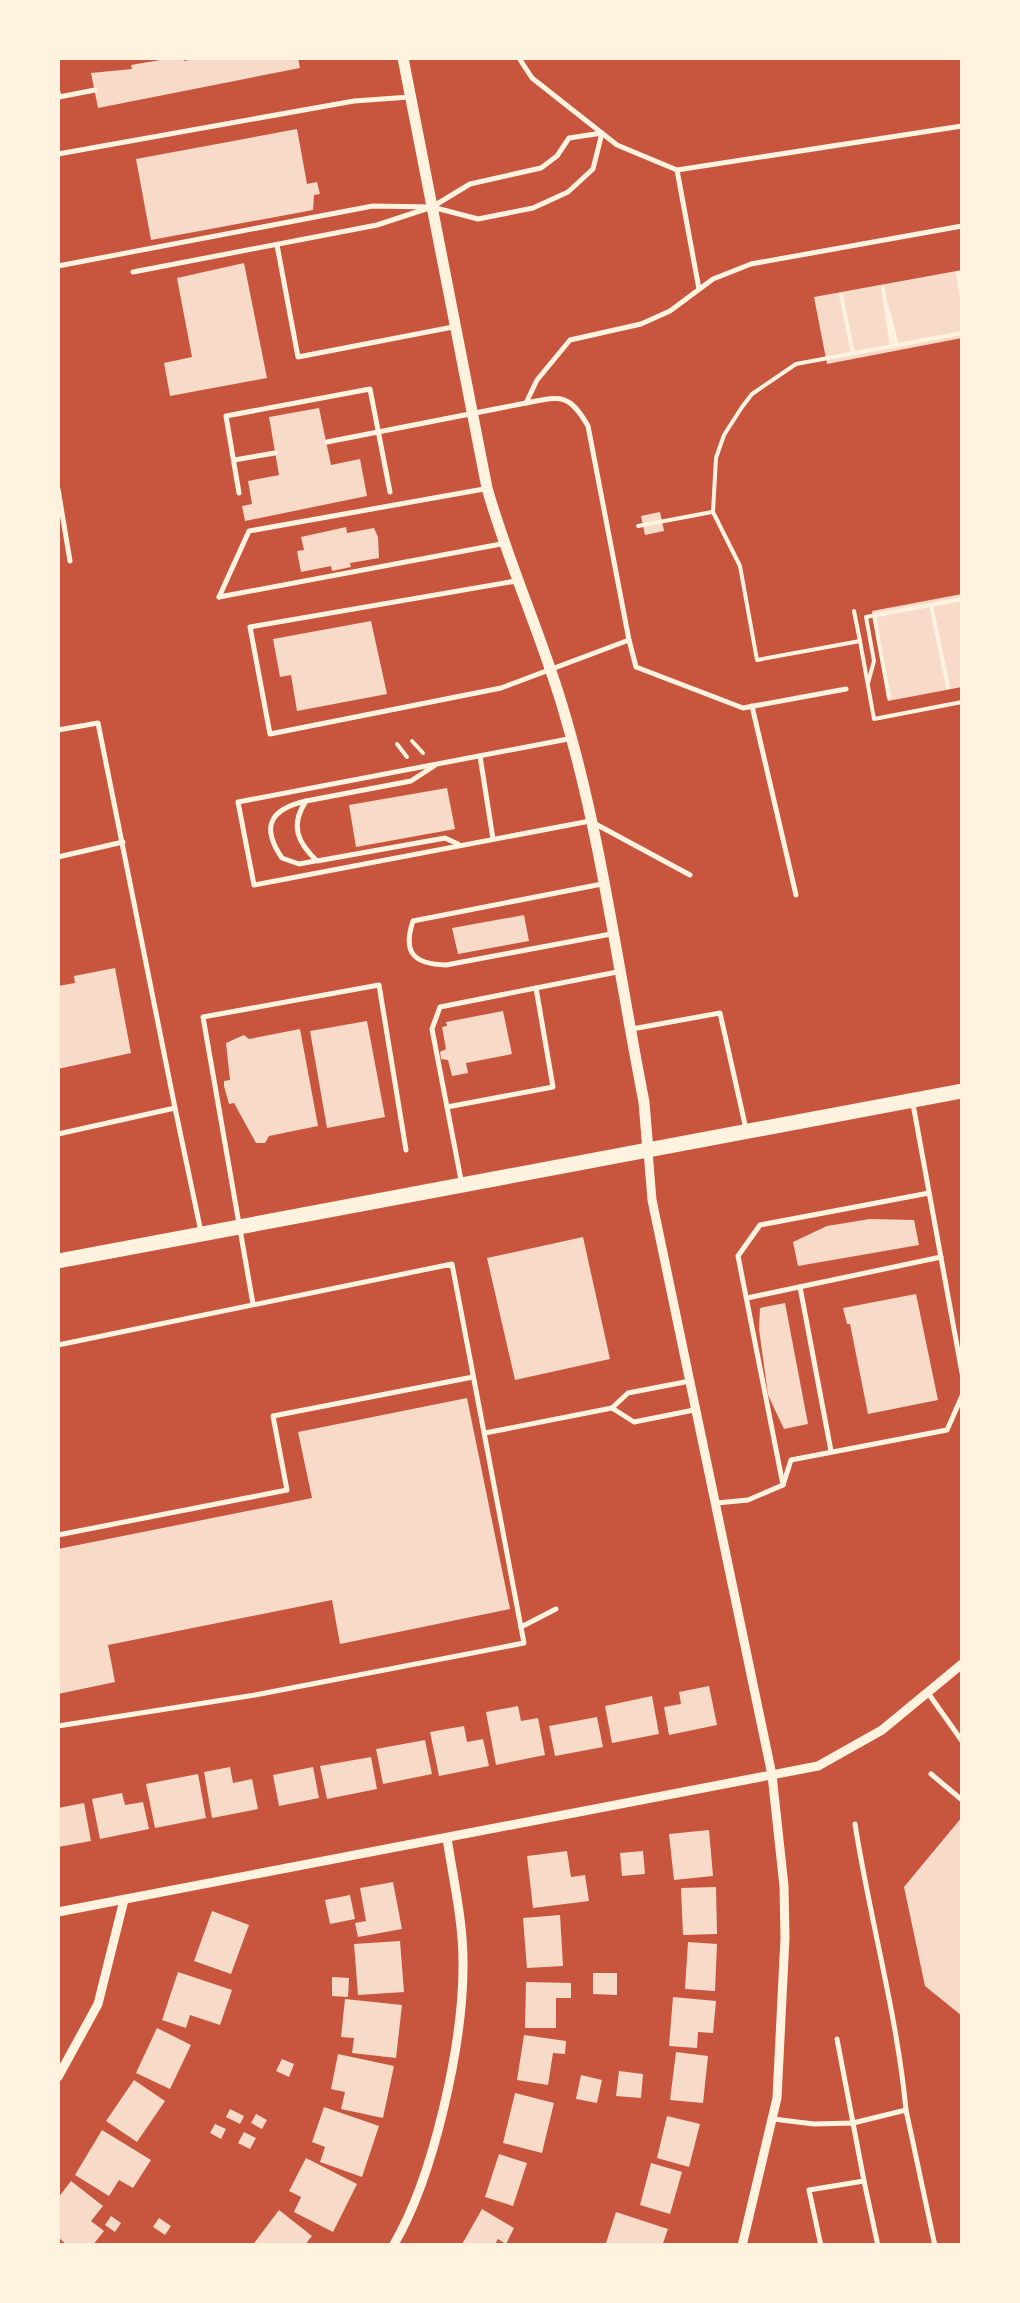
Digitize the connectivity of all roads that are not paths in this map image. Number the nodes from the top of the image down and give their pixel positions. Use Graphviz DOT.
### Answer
graph roads {
  1 [pos="404,58"];
  2 [pos="519,58"];
  3 [pos="95,90"];
  4 [pos="58,92"];
  5 [pos="411,97"];
  6 [pos="962,126"];
  7 [pos="602,133"];
  8 [pos="58,154"];
  9 [pos="676,170"];
  10 [pos="432,207"];
  11 [pos="962,226"];
  12 [pos="277,244"];
  13 [pos="58,266"];
  14 [pos="133,272"];
  15 [pos="699,290"];
  16 [pos="454,327"];
  17 [pos="526,403"];
  18 [pos="470,413"];
  19 [pos="378,431"];
  20 [pos="326,442"];
  21 [pos="275,452"];
  22 [pos="234,460"];
  23 [pos="486,488"];
  24 [pos="58,490"];
  25 [pos="390,492"];
  26 [pos="239,493"];
  27 [pos="503,544"];
  28 [pos="70,561"];
  29 [pos="516,580"];
  30 [pos="629,640"];
  31 [pos="551,671"];
  32 [pos="846,689"];
  33 [pos="752,706"];
  34 [pos="58,730"];
  35 [pos="571,739"];
  36 [pos="480,756"];
  37 [pos="436,764"];
  38 [pos="306,801"];
  39 [pos="590,821"];
  40 [pos="494,839"];
  41 [pos="122,842"];
  42 [pos="462,845"];
  43 [pos="58,858"];
  44 [pos="317,861"];
  45 [pos="690,875"];
  46 [pos="602,884"];
  47 [pos="796,895"];
  48 [pos="612,934"];
  49 [pos="619,971"];
  50 [pos="536,988"];
  51 [pos="630,1029"];
  52 [pos="962,1092"];
  53 [pos="912,1101"];
  54 [pos="447,1107"];
  55 [pos="175,1108"];
  56 [pos="746,1132"];
  57 [pos="58,1134"];
  58 [pos="406,1150"];
  59 [pos="648,1150"];
  60 [pos="461,1184"];
  61 [pos="929,1193"];
  62 [pos="240,1226"];
  63 [pos="201,1233"];
  64 [pos="941,1258"];
  65 [pos="58,1261"];
  66 [pos="800,1287"];
  67 [pos="746,1298"];
  68 [pos="253,1304"];
  69 [pos="58,1345"];
  70 [pos="962,1372"];
  71 [pos="472,1377"];
  72 [pos="690,1381"];
  73 [pos="962,1396"];
  74 [pos="612,1408"];
  75 [pos="696,1410"];
  76 [pos="484,1433"];
  77 [pos="831,1452"];
  78 [pos="783,1485"];
  79 [pos="716,1502"];
  80 [pos="58,1536"];
  81 [pos="556,1609"];
  82 [pos="521,1627"];
  83 [pos="962,1664"];
  84 [pos="928,1693"];
  85 [pos="58,1726"];
  86 [pos="962,1741"];
  87 [pos="931,1774"];
  88 [pos="772,1775"];
  89 [pos="962,1800"];
  90 [pos="855,1824"];
  91 [pos="447,1838"];
  92 [pos="124,1900"];
  93 [pos="58,1912"];
  94 [pos="837,2039"];
  95 [pos="58,2077"];
  96 [pos="906,2110"];
  97 [pos="772,2119"];
  98 [pos="852,2123"];
  99 [pos="864,2181"];
  100 [pos="745,2245"];
  101 [pos="394,2246"];
  102 [pos="821,2246"];
  103 [pos="878,2246"];
  104 [pos="935,2246"];
  1 -- 5 [label="street"];
  2 -- 7 [label="lane"];
  3 -- 4 [label="lane"];
  5 -- 8 [label="lane"];
  5 -- 10 [label="street"];
  6 -- 9 [label="lane"];
  7 -- 9 [label="lane"];
  7 -- 10 [label="lane"];
  7 -- 10 [label="lane"];
  9 -- 15 [label="lane"];
  10 -- 12 [label="lane"];
  10 -- 13 [label="lane"];
  10 -- 16 [label="street"];
  11 -- 15 [label="lane"];
  12 -- 14 [label="lane"];
  12 -- 16 [label="lane"];
  15 -- 17 [label="lane"];
  16 -- 18 [label="street"];
  17 -- 18 [label="lane"];
  17 -- 30 [label="lane"];
  18 -- 19 [label="lane"];
  18 -- 23 [label="street"];
  19 -- 20 [label="lane"];
  19 -- 22 [label="lane"];
  19 -- 25 [label="lane"];
  21 -- 22 [label="lane"];
  22 -- 26 [label="lane"];
  23 -- 27 [label="street"];
  23 -- 27 [label="lane"];
  24 -- 28 [label="lane"];
  27 -- 29 [label="street"];
  29 -- 31 [label="street"];
  29 -- 31 [label="lane"];
  30 -- 31 [label="lane"];
  30 -- 33 [label="lane"];
  31 -- 35 [label="street"];
  32 -- 33 [label="lane"];
  33 -- 47 [label="lane"];
  34 -- 41 [label="lane"];
  35 -- 36 [label="lane"];
  35 -- 39 [label="street"];
  36 -- 37 [label="lane"];
  36 -- 40 [label="lane"];
  37 -- 38 [label="lane"];
  37 -- 42 [label="lane"];
  38 -- 44 [label="lane"];
  38 -- 44 [label="lane"];
  39 -- 40 [label="lane"];
  39 -- 45 [label="lane"];
  39 -- 46 [label="street"];
  40 -- 42 [label="lane"];
  41 -- 43 [label="lane"];
  41 -- 55 [label="lane"];
  42 -- 44 [label="lane"];
  46 -- 48 [label="street"];
  46 -- 48 [label="lane"];
  48 -- 49 [label="street"];
  49 -- 50 [label="lane"];
  49 -- 51 [label="street"];
  50 -- 54 [label="lane"];
  50 -- 54 [label="lane"];
  51 -- 56 [label="lane"];
  51 -- 59 [label="street"];
  52 -- 53 [label="main road"];
  53 -- 56 [label="main road"];
  53 -- 61 [label="lane"];
  54 -- 60 [label="lane"];
  55 -- 57 [label="lane"];
  55 -- 63 [label="lane"];
  56 -- 59 [label="main road"];
  58 -- 62 [label="lane"];
  59 -- 60 [label="main road"];
  59 -- 72 [label="street"];
  60 -- 62 [label="main road"];
  61 -- 64 [label="lane"];
  61 -- 67 [label="lane"];
  62 -- 63 [label="main road"];
  62 -- 68 [label="lane"];
  63 -- 65 [label="main road"];
  64 -- 66 [label="lane"];
  64 -- 70 [label="lane"];
  66 -- 67 [label="lane"];
  66 -- 77 [label="lane"];
  67 -- 78 [label="lane"];
  68 -- 69 [label="lane"];
  68 -- 71 [label="lane"];
  71 -- 76 [label="lane"];
  71 -- 80 [label="lane"];
  72 -- 74 [label="lane"];
  72 -- 75 [label="street"];
  73 -- 77 [label="lane"];
  74 -- 75 [label="lane"];
  74 -- 76 [label="lane"];
  75 -- 79 [label="street"];
  76 -- 82 [label="lane"];
  77 -- 78 [label="lane"];
  78 -- 79 [label="lane"];
  79 -- 88 [label="street"];
  81 -- 82 [label="lane"];
  82 -- 85 [label="lane"];
  83 -- 84 [label="street"];
  84 -- 86 [label="lane"];
  84 -- 88 [label="street"];
  87 -- 89 [label="lane"];
  88 -- 91 [label="street"];
  88 -- 97 [label="street"];
  90 -- 96 [label="lane"];
  91 -- 92 [label="street"];
  91 -- 101 [label="street"];
  92 -- 93 [label="street"];
  92 -- 95 [label="street"];
  94 -- 98 [label="lane"];
  96 -- 98 [label="lane"];
  96 -- 104 [label="lane"];
  97 -- 98 [label="lane"];
  97 -- 100 [label="street"];
  98 -- 99 [label="lane"];
  99 -- 102 [label="lane"];
  99 -- 103 [label="lane"];
}
